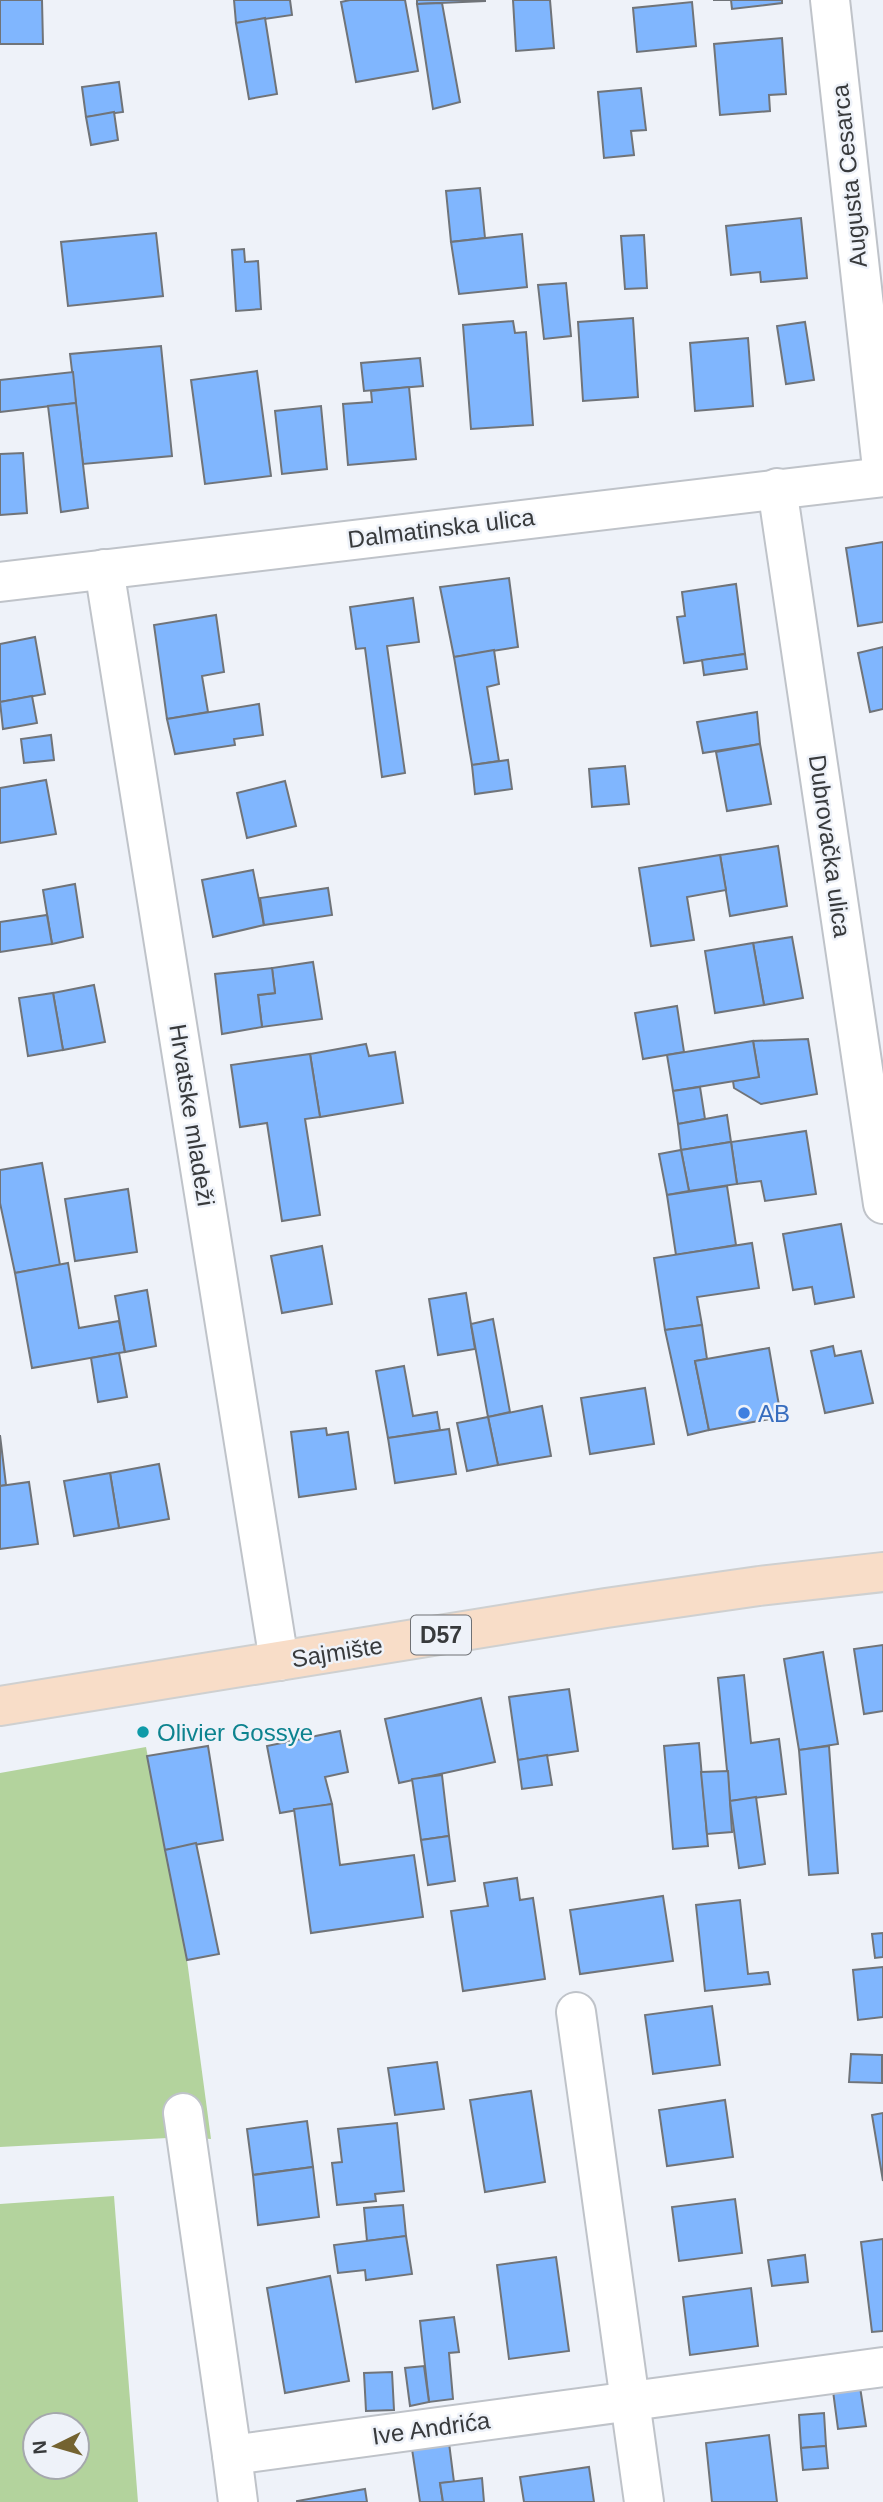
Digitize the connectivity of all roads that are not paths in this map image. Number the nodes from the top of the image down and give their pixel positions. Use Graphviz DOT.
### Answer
graph roads {
  1 [pos="830,0"];
  2 [pos="883,477"];
  3 [pos="776,488"];
  4 [pos="104,569"];
  5 [pos="0,582"];
  6 [pos="883,1204"];
  7 [pos="883,1572"];
  8 [pos="279,1661"];
  9 [pos="0,1706"];
  10 [pos="576,2012"];
  11 [pos="183,2113"];
  12 [pos="883,2367"];
  13 [pos="630,2401"];
  14 [pos="232,2455"];
  15 [pos="239,2502"];
  16 [pos="644,2502"];
  1 -- 2 [label="street, Augusta Cesarca"];
  2 -- 3 [label="street, Dalmatinska ulica"];
  3 -- 4 [label="street, Dalmatinska ulica"];
  3 -- 6 [label="street, Dubrovačka ulica"];
  4 -- 5 [label="street, Dalmatinska ulica"];
  4 -- 8 [label="street, Hrvatske mladeži"];
  7 -- 8 [label="main road, Sajmište / D57"];
  8 -- 9 [label="main road, Sajmište / D57"];
  10 -- 13 [label="street"];
  11 -- 14 [label="street"];
  12 -- 13 [label="street, Ive Andrića"];
  13 -- 14 [label="street, Ive Andrića"];
  13 -- 16 [label="street"];
  14 -- 15 [label="street"];
}
